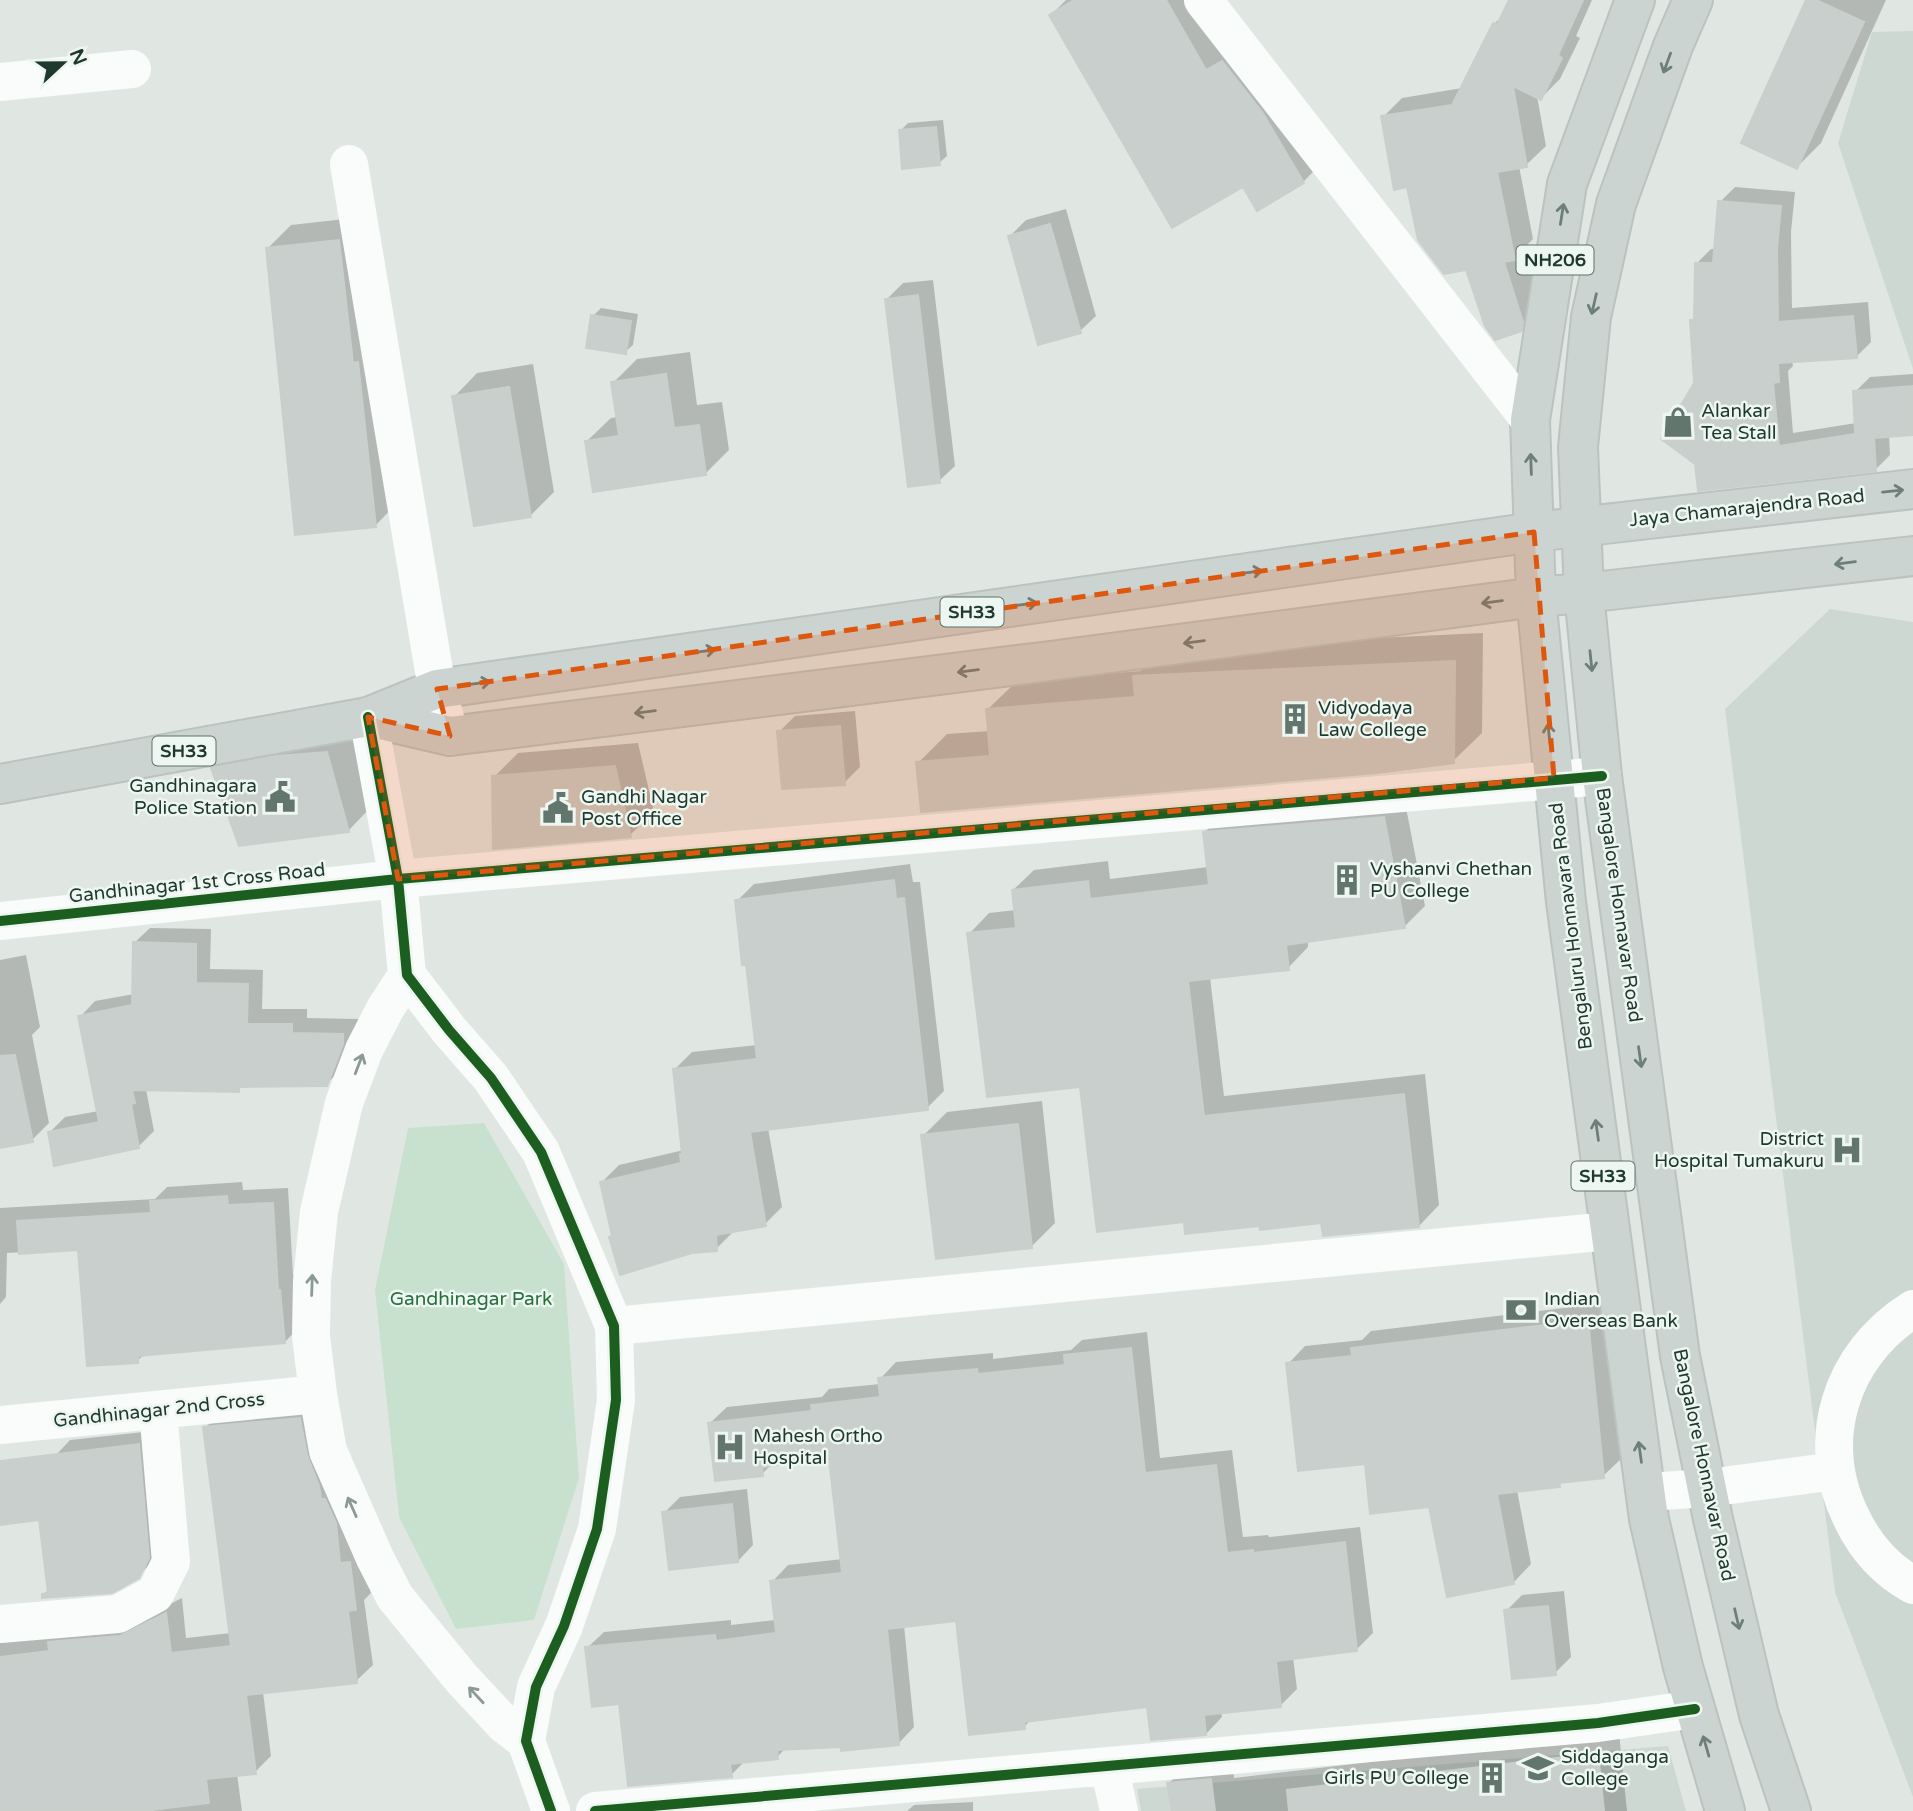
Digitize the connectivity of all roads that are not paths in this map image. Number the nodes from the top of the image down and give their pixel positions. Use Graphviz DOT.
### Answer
graph roads {
  1 [pos="1203,0"];
  2 [pos="1635,0"];
  3 [pos="1693,0"];
  4 [pos="132,69"];
  5 [pos="0,82"];
  6 [pos="349,163"];
  7 [pos="1530,420"];
  8 [pos="1913,489"];
  9 [pos="1581,526"];
  10 [pos="1534,532"];
  11 [pos="1913,556"];
  12 [pos="1584,593"];
  13 [pos="1536,597"];
  14 [pos="437,689"];
  15 [pos="369,717"];
  16 [pos="450,736"];
  17 [pos="1602,776"];
  18 [pos="1554,778"];
  19 [pos="0,784"];
  20 [pos="398,879"];
  21 [pos="0,921"];
  22 [pos="407,975"];
  23 [pos="1610,1231"];
  24 [pos="1913,1309"];
  25 [pos="614,1326"];
  26 [pos="318,1394"];
  27 [pos="158,1409"];
  28 [pos="0,1425"];
  29 [pos="1835,1471"];
  30 [pos="1707,1488"];
  31 [pos="1646,1492"];
  32 [pos="1913,1585"];
  33 [pos="0,1624"];
  34 [pos="1695,1709"];
  35 [pos="526,1741"];
  36 [pos="1109,1766"];
  37 [pos="551,1811"];
  38 [pos="595,1811"];
  39 [pos="1119,1811"];
  40 [pos="1725,1811"];
  41 [pos="1791,1811"];
  1 -- 7 [label="street"];
  7 -- 2 [label="main road, Bengaluru Honnavara Road / NH206, one-way"];
  3 -- 9 [label="main road, Bangalore Honnavar Road / NH206, one-way"];
  4 -- 5 [label="street"];
  6 -- 14 [label="street"];
  10 -- 7 [label="main road, Bengaluru Honnavara Road / NH206, one-way"];
  9 -- 8 [label="main road, Jaya Chamarajendra Road, one-way"];
  9 -- 10 [label="main road, SH33"];
  9 -- 12 [label="main road, Bangalore Honnavar Road / SH33"];
  10 -- 13 [label="main road, Bengaluru Honnavara Road / SH33"];
  14 -- 10 [label="main road, SH33, one-way"];
  11 -- 12 [label="main road, one-way"];
  12 -- 13 [label="main road, SH33"];
  12 -- 17 [label="main road, Bangalore Honnavar Road / SH33, one-way"];
  13 -- 16 [label="main road, SH33, one-way"];
  18 -- 13 [label="main road, Bengaluru Honnavara Road / SH33, one-way"];
  14 -- 15 [label="main road, SH33"];
  14 -- 16 [label="street"];
  15 -- 16 [label="main road, SH33"];
  15 -- 19 [label="main road, SH33"];
  15 -- 20 [label="street"];
  17 -- 18 [label="street, Gandhinagar 1st Cross Road"];
  17 -- 30 [label="main road, Bangalore Honnavar Road / SH33, one-way"];
  18 -- 20 [label="street, Gandhinagar 1st Cross Road"];
  23 -- 18 [label="main road, Bengaluru Honnavara Road / SH33, one-way"];
  20 -- 21 [label="street, Gandhinagar 1st Cross Road"];
  20 -- 22 [label="street"];
  22 -- 25 [label="street"];
  26 -- 22 [label="street, one-way"];
  23 -- 25 [label="street"];
  31 -- 23 [label="main road, Bengaluru Honnavara Road / SH33, one-way"];
  24 -- 29 [label="street"];
  25 -- 35 [label="street"];
  26 -- 27 [label="street, Gandhinagar 2nd Cross"];
  35 -- 26 [label="street, one-way"];
  27 -- 28 [label="street, Gandhinagar 2nd Cross"];
  27 -- 33 [label="street"];
  29 -- 30 [label="street"];
  29 -- 32 [label="street"];
  30 -- 31 [label="street"];
  30 -- 41 [label="main road, Bangalore Honnavar Road / SH33, one-way"];
  31 -- 34 [label="main road, Bengaluru Honnavara Road / SH33"];
  34 -- 36 [label="street"];
  40 -- 34 [label="main road, Bengaluru Honnavara Road / SH33, one-way"];
  35 -- 37 [label="street"];
  36 -- 38 [label="street"];
  36 -- 39 [label="street"];
}
